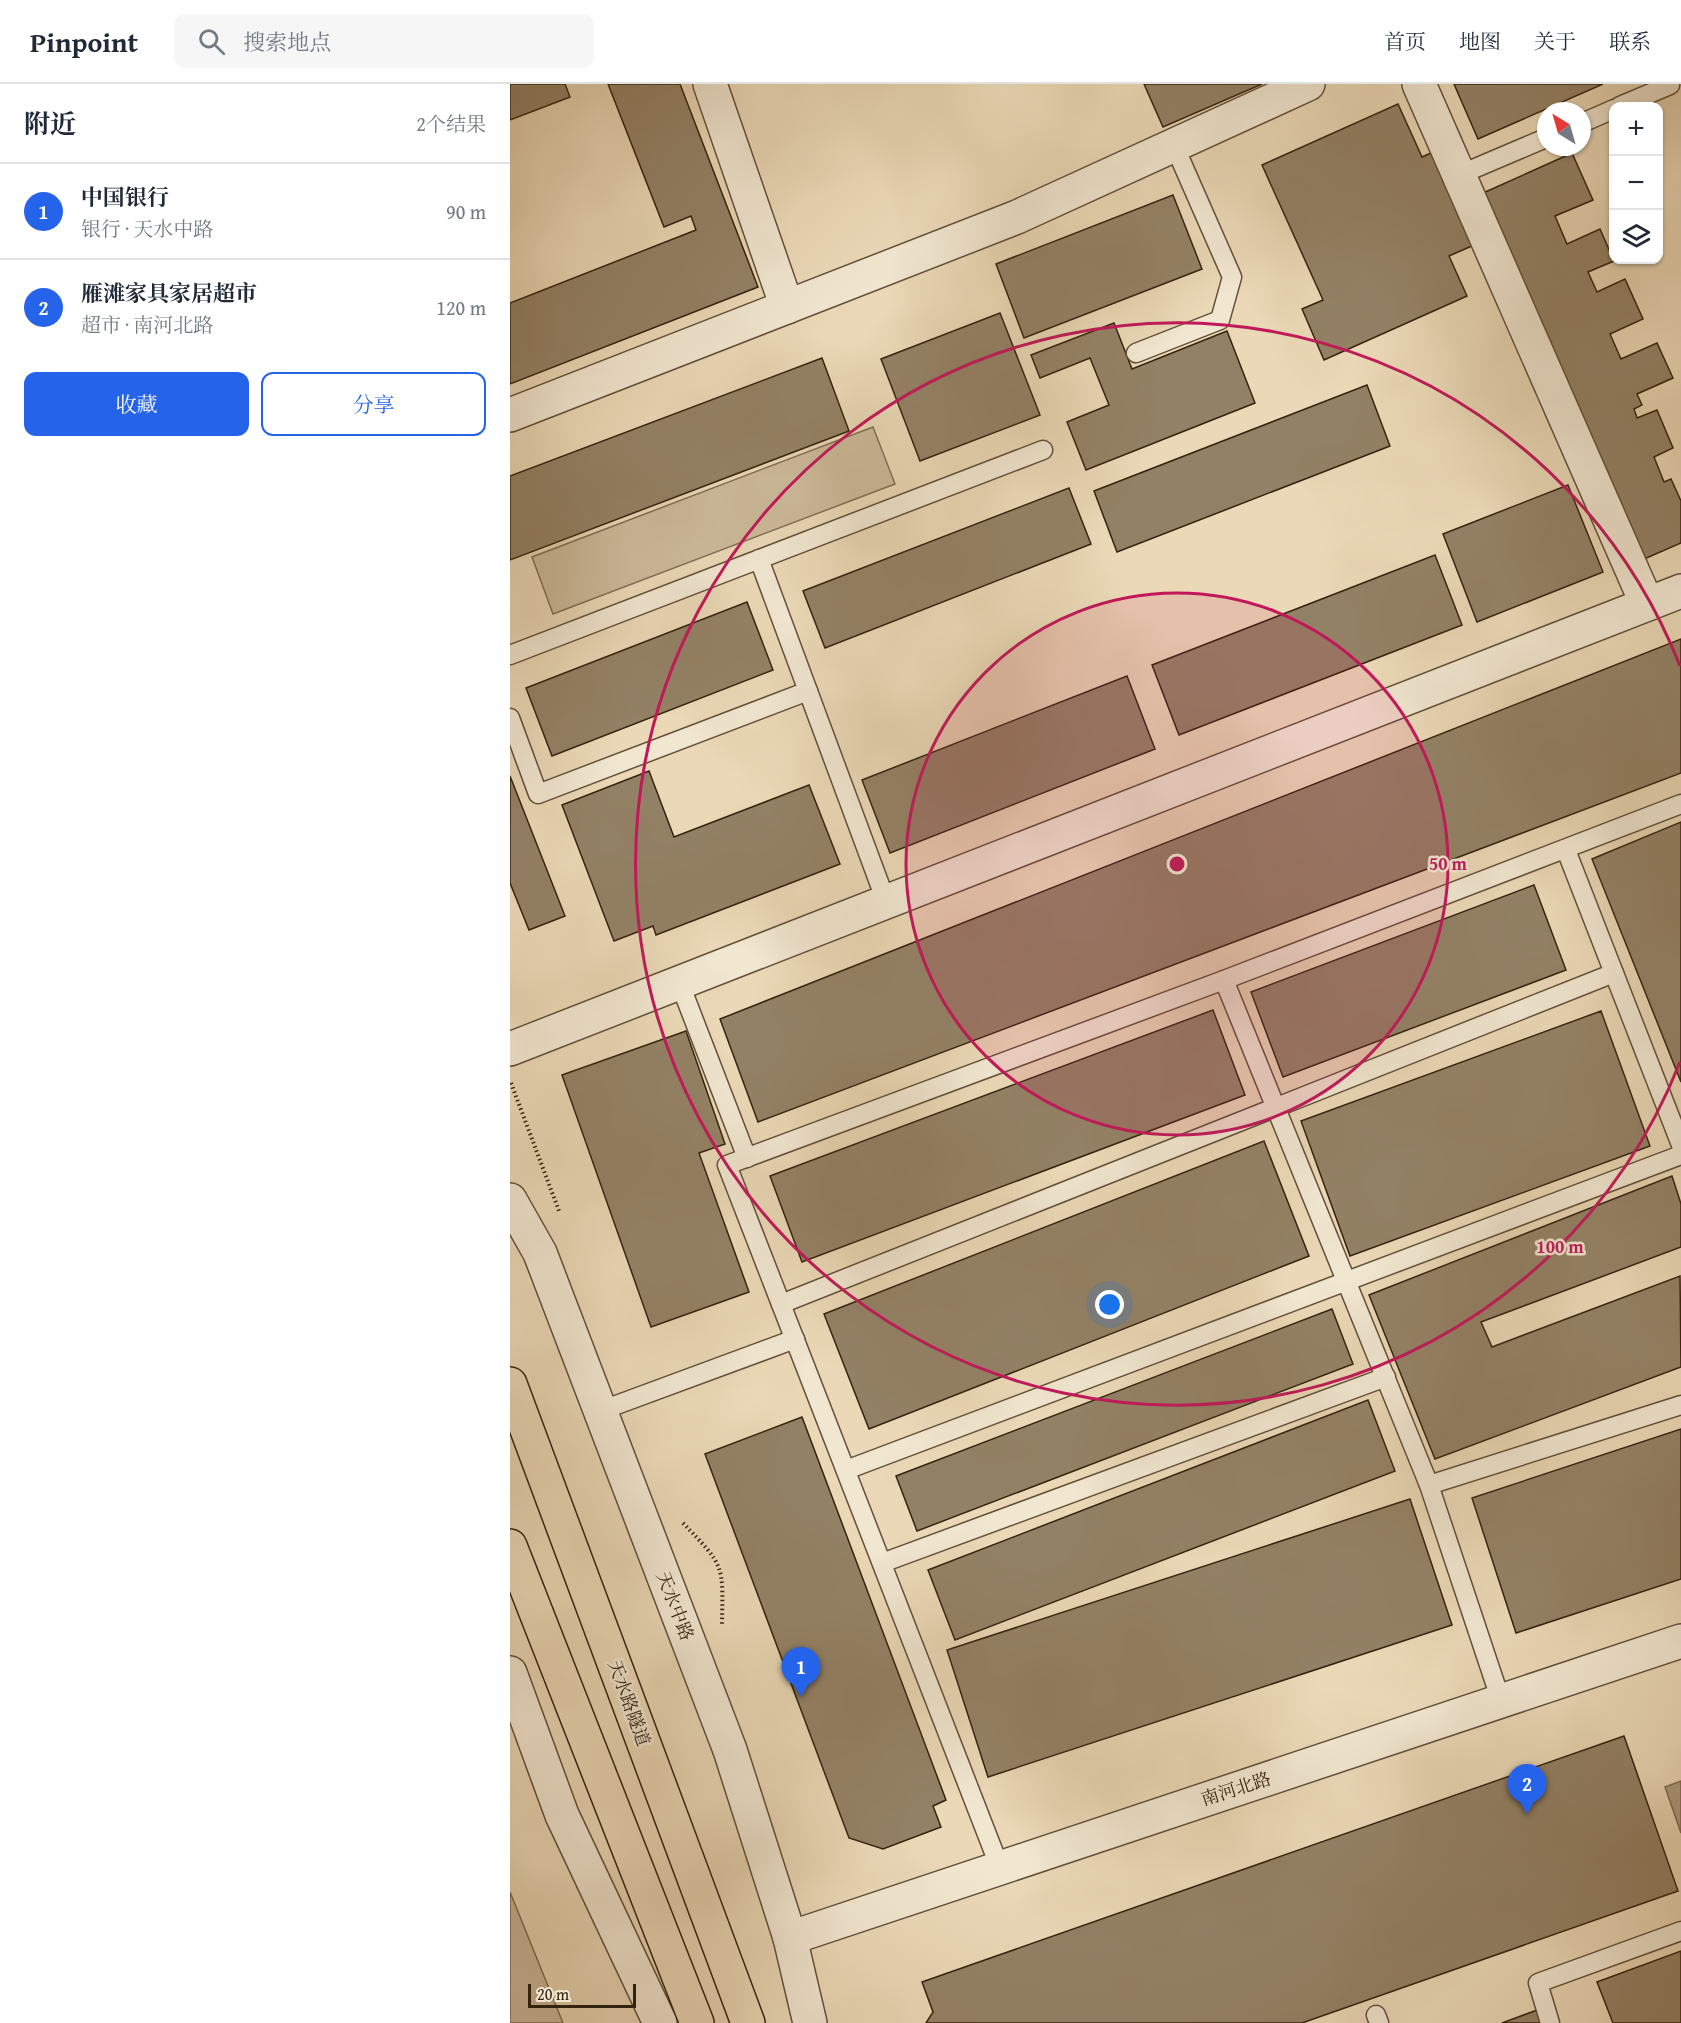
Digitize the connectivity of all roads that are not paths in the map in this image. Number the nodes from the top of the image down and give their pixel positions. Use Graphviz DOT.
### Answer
graph roads {
  1 [pos="710,84"];
  2 [pos="1308,84"];
  3 [pos="1419,84"];
  4 [pos="1670,85"];
  5 [pos="1630,102"];
  6 [pos="1609,111"];
  7 [pos="1591,119"];
  8 [pos="1537,142"];
  9 [pos="1174,145"];
  10 [pos="1459,175"];
  11 [pos="787,307"];
  12 [pos="1136,353"];
  13 [pos="510,415"];
  14 [pos="1043,450"];
  15 [pos="759,560"];
  16 [pos="1681,591"];
  17 [pos="1647,604"];
  18 [pos="510,655"];
  19 [pos="808,691"];
  20 [pos="510,718"];
  21 [pos="1681,804"];
  22 [pos="1566,850"];
  23 [pos="886,904"];
  24 [pos="1614,973"];
  25 [pos="1224,980"];
  26 [pos="680,984"];
  27 [pos="510,1049"];
  28 [pos="1277,1108"];
  29 [pos="1681,1145"];
  30 [pos="1681,1155"];
  31 [pos="747,1158"];
  32 [pos="510,1200"];
  33 [pos="1347,1282"];
  34 [pos="781,1304"];
  35 [pos="795,1339"];
  36 [pos="1386,1377"];
  37 [pos="510,1384"];
  38 [pos="1681,1405"];
  39 [pos="600,1411"];
  40 [pos="846,1470"];
  41 [pos="1429,1485"];
  42 [pos="510,1546"];
  43 [pos="882,1563"];
  44 [pos="1681,1641"];
  45 [pos="510,1673"];
  46 [pos="1501,1701"];
  47 [pos="1000,1868"];
  48 [pos="1681,1931"];
  49 [pos="790,1938"];
  50 [pos="660,2023"];
  51 [pos="697,2023"];
  52 [pos="748,2023"];
  53 [pos="810,2023"];
  54 [pos="1550,2023"];
  1 -- 11 [label="street"];
  2 -- 9 [label="street"];
  3 -- 10 [label="street"];
  4 -- 5 [label="lane"];
  6 -- 7 [label="lane"];
  8 -- 10 [label="lane"];
  9 -- 11 [label="street"];
  9 -- 12 [label="lane"];
  10 -- 17 [label="street"];
  11 -- 13 [label="street"];
  14 -- 15 [label="lane"];
  15 -- 18 [label="lane"];
  15 -- 19 [label="lane"];
  16 -- 17 [label="street"];
  17 -- 23 [label="street"];
  19 -- 20 [label="lane"];
  19 -- 23 [label="lane"];
  21 -- 22 [label="lane"];
  22 -- 24 [label="lane"];
  22 -- 25 [label="lane"];
  23 -- 26 [label="street"];
  24 -- 28 [label="lane"];
  24 -- 29 [label="lane"];
  25 -- 28 [label="lane"];
  25 -- 31 [label="lane"];
  26 -- 27 [label="street"];
  26 -- 31 [label="lane"];
  28 -- 33 [label="lane"];
  28 -- 34 [label="lane"];
  30 -- 33 [label="lane"];
  31 -- 34 [label="lane"];
  32 -- 39 [label="street, 天水中路"];
  33 -- 36 [label="lane"];
  33 -- 40 [label="lane"];
  34 -- 35 [label="lane"];
  35 -- 39 [label="lane"];
  35 -- 40 [label="lane"];
  36 -- 41 [label="lane"];
  36 -- 43 [label="lane"];
  37 -- 52 [label="main road, 天水路隧道"];
  38 -- 41 [label="lane"];
  39 -- 49 [label="street, 天水中路"];
  40 -- 43 [label="lane"];
  41 -- 46 [label="lane"];
  42 -- 51 [label="main road"];
  43 -- 47 [label="lane"];
  44 -- 46 [label="street, 南河北路"];
  45 -- 50 [label="street"];
  46 -- 47 [label="street, 南河北路"];
  47 -- 49 [label="street, 南河北路"];
  48 -- 54 [label="lane"];
  49 -- 53 [label="street, 天水中路"];
}
